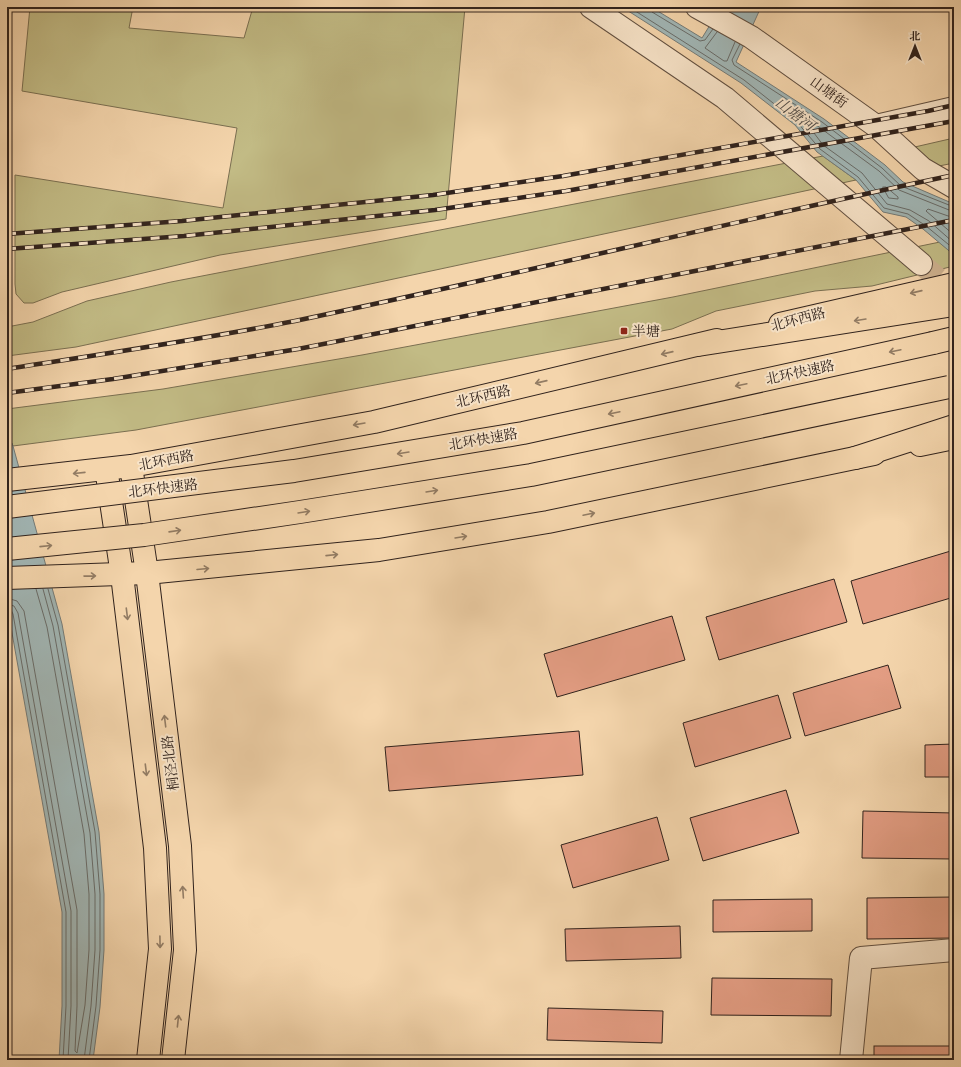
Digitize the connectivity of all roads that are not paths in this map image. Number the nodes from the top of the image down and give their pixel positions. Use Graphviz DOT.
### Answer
graph roads {
  1 [pos="591,7"];
  2 [pos="704,11"];
  3 [pos="954,108"];
  4 [pos="876,126"];
  5 [pos="954,187"];
  6 [pos="921,264"];
  7 [pos="954,284"];
  8 [pos="954,305"];
  9 [pos="954,338"];
  10 [pos="698,345"];
  11 [pos="952,387"];
  12 [pos="954,426"];
  13 [pos="954,438"];
  14 [pos="855,458"];
  15 [pos="132,466"];
  16 [pos="107,470"];
  17 [pos="7,480"];
  18 [pos="7,506"];
  19 [pos="7,549"];
  20 [pos="147,573"];
  21 [pos="122,575"];
  22 [pos="7,578"];
  23 [pos="954,950"];
  24 [pos="148,1060"];
  25 [pos="173,1060"];
  26 [pos="851,1060"];
  1 -- 6 [label="street"];
  2 -- 4 [label="street, 山塘街"];
  3 -- 4 [label="street"];
  4 -- 5 [label="street, 山塘街"];
  7 -- 10 [label="main road, 北环西路, one-way"];
  8 -- 10 [label="main road, one-way"];
  9 -- 18 [label="main road, 北环快速路, one-way, bridge"];
  10 -- 15 [label="main road, 北环西路, one-way"];
  19 -- 11 [label="main road, one-way, bridge"];
  12 -- 14 [label="main road"];
  13 -- 14 [label="main road"];
  20 -- 14 [label="main road, one-way"];
  15 -- 16 [label="main road, 北环西路"];
  15 -- 20 [label="main road, 桐泾北路"];
  16 -- 17 [label="main road, 北环西路, one-way"];
  16 -- 21 [label="main road, 桐泾北路"];
  20 -- 21 [label="main road"];
  25 -- 20 [label="main road, 桐泾北路, one-way"];
  22 -- 21 [label="main road, one-way"];
  21 -- 24 [label="main road, 桐泾北路, one-way"];
  23 -- 26 [label="street"];
}
